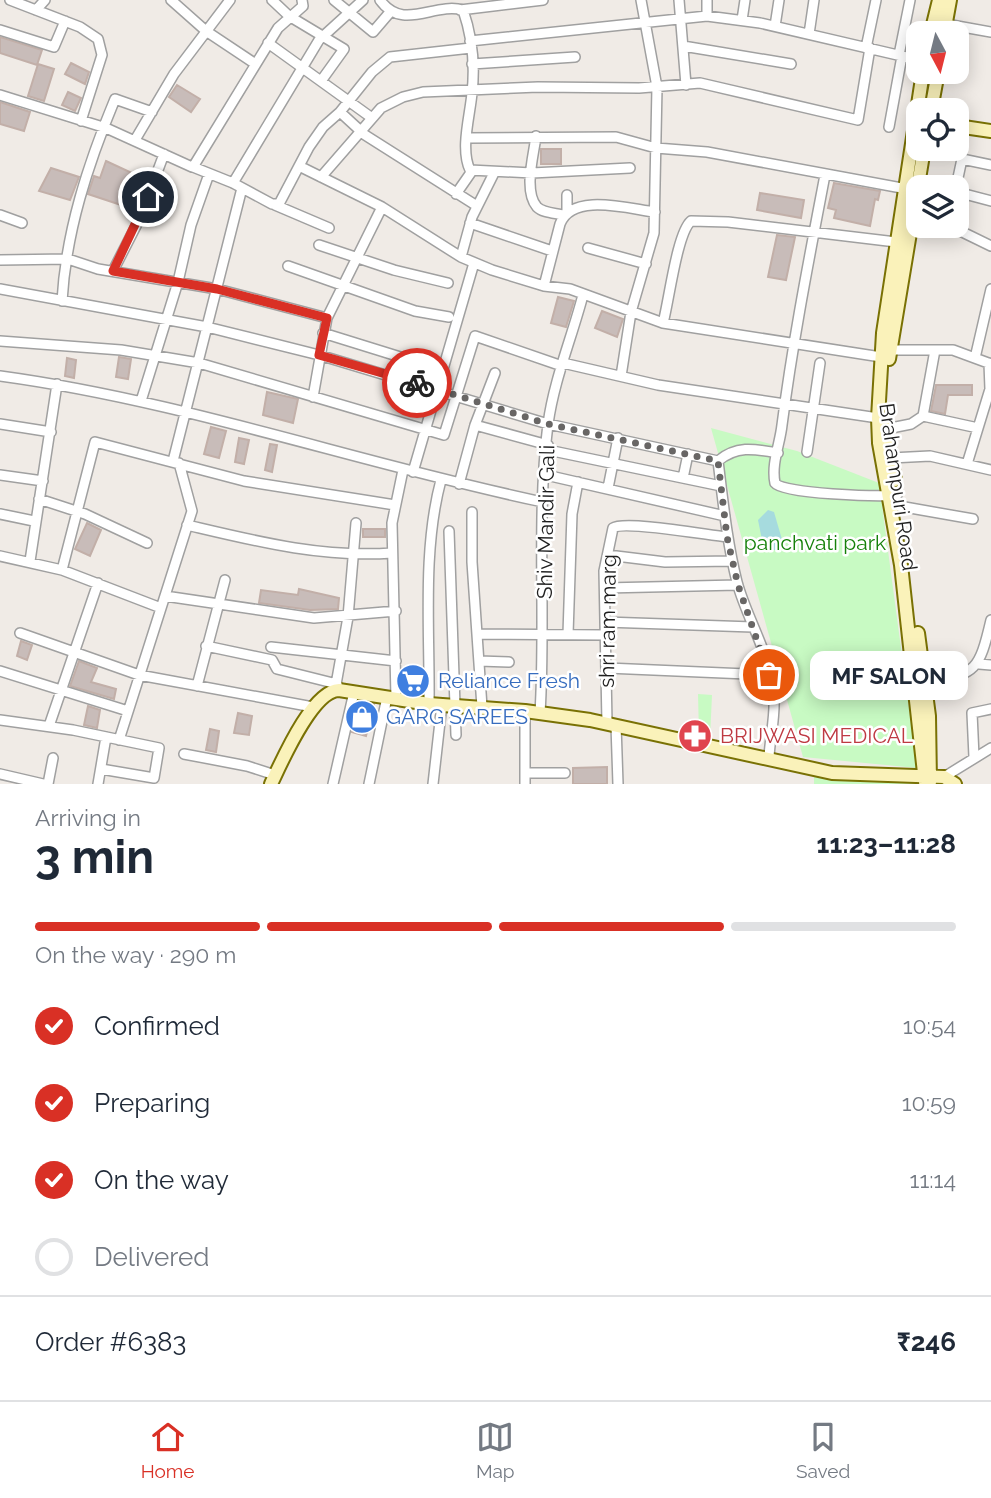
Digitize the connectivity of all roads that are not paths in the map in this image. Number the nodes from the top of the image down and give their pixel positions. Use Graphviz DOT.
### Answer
graph roads {
  1 [pos="10,0"];
  2 [pos="46,0"];
  3 [pos="171,0"];
  4 [pos="230,0"];
  5 [pos="302,0"];
  6 [pos="334,0"];
  7 [pos="363,0"];
  8 [pos="380,0"];
  9 [pos="543,0"];
  10 [pos="641,0"];
  11 [pos="679,0"];
  12 [pos="707,0"];
  13 [pos="745,0"];
  14 [pos="779,0"];
  15 [pos="814,0"];
  16 [pos="876,0"];
  17 [pos="910,0"];
  18 [pos="939,0"];
  19 [pos="950,0"];
  20 [pos="275,1"];
  21 [pos="36,10"];
  22 [pos="460,10"];
  23 [pos="391,11"];
  24 [pos="348,12"];
  25 [pos="289,16"];
  26 [pos="707,16"];
  27 [pos="680,17"];
  28 [pos="742,20"];
  29 [pos="65,21"];
  30 [pos="934,21"];
  31 [pos="946,21"];
  32 [pos="645,23"];
  33 [pos="775,26"];
  34 [pos="0,30"];
  35 [pos="206,31"];
  36 [pos="970,31"];
  37 [pos="991,32"];
  38 [pos="808,34"];
  39 [pos="322,37"];
  40 [pos="268,43"];
  41 [pos="471,44"];
  42 [pos="683,46"];
  43 [pos="868,48"];
  44 [pos="901,56"];
  45 [pos="575,57"];
  46 [pos="906,57"];
  47 [pos="254,63"];
  48 [pos="472,64"];
  49 [pos="791,64"];
  50 [pos="302,68"];
  51 [pos="321,81"];
  52 [pos="686,85"];
  53 [pos="657,87"];
  54 [pos="473,90"];
  55 [pos="0,95"];
  56 [pos="348,99"];
  57 [pos="152,112"];
  58 [pos="340,112"];
  59 [pos="372,118"];
  60 [pos="81,121"];
  61 [pos="104,127"];
  62 [pos="889,127"];
  63 [pos="969,127"];
  64 [pos="991,131"];
  65 [pos="360,132"];
  66 [pos="536,136"];
  67 [pos="467,138"];
  68 [pos="135,140"];
  69 [pos="656,148"];
  70 [pos="164,155"];
  71 [pos="991,165"];
  72 [pos="299,166"];
  73 [pos="192,167"];
  74 [pos="630,168"];
  75 [pos="472,171"];
  76 [pos="494,173"];
  77 [pos="532,173"];
  78 [pos="209,174"];
  79 [pos="825,175"];
  80 [pos="959,175"];
  81 [pos="321,177"];
  82 [pos="237,185"];
  83 [pos="906,189"];
  84 [pos="969,193"];
  85 [pos="456,194"];
  86 [pos="906,194"];
  87 [pos="566,195"];
  88 [pos="991,201"];
  89 [pos="275,205"];
  90 [pos="477,206"];
  91 [pos="382,207"];
  92 [pos="655,212"];
  93 [pos="565,214"];
  94 [pos="0,215"];
  95 [pos="22,223"];
  96 [pos="470,223"];
  97 [pos="329,229"];
  98 [pos="814,231"];
  99 [pos="969,235"];
  100 [pos="911,238"];
  101 [pos="896,242"];
  102 [pos="319,245"];
  103 [pos="991,246"];
  104 [pos="588,248"];
  105 [pos="552,251"];
  106 [pos="461,257"];
  107 [pos="355,258"];
  108 [pos="65,259"];
  109 [pos="0,260"];
  110 [pos="474,263"];
  111 [pos="646,264"];
  112 [pos="288,266"];
  113 [pos="113,271"];
  114 [pos="178,282"];
  115 [pos="449,283"];
  116 [pos="342,285"];
  117 [pos="544,286"];
  118 [pos="0,289"];
  119 [pos="217,289"];
  120 [pos="991,289"];
  121 [pos="583,295"];
  122 [pos="62,301"];
  123 [pos="631,312"];
  124 [pos="449,317"];
  125 [pos="327,318"];
  126 [pos="165,319"];
  127 [pos="663,323"];
  128 [pos="207,327"];
  129 [pos="323,333"];
  130 [pos="0,341"];
  131 [pos="792,342"];
  132 [pos="935,350"];
  133 [pos="154,354"];
  134 [pos="885,354"];
  135 [pos="319,355"];
  136 [pos="975,358"];
  137 [pos="410,360"];
  138 [pos="199,363"];
  139 [pos="820,363"];
  140 [pos="990,364"];
  141 [pos="562,365"];
  142 [pos="495,373"];
  143 [pos="0,376"];
  144 [pos="621,376"];
  145 [pos="57,384"];
  146 [pos="436,389"];
  147 [pos="457,395"];
  148 [pos="313,397"];
  149 [pos="141,401"];
  150 [pos="484,402"];
  151 [pos="785,405"];
  152 [pos="813,409"];
  153 [pos="184,413"];
  154 [pos="923,416"];
  155 [pos="0,424"];
  156 [pos="548,424"];
  157 [pos="882,424"];
  158 [pos="475,425"];
  159 [pos="978,428"];
  160 [pos="425,430"];
  161 [pos="51,432"];
  162 [pos="618,438"];
  163 [pos="548,447"];
  164 [pos="807,452"];
  165 [pos="778,453"];
  166 [pos="688,454"];
  167 [pos="891,458"];
  168 [pos="718,461"];
  169 [pos="176,462"];
  170 [pos="613,464"];
  171 [pos="967,464"];
  172 [pos="402,470"];
  173 [pos="991,470"];
  174 [pos="413,472"];
  175 [pos="0,475"];
  176 [pos="546,475"];
  177 [pos="683,478"];
  178 [pos="441,480"];
  179 [pos="43,481"];
  180 [pos="578,482"];
  181 [pos="459,484"];
  182 [pos="721,486"];
  183 [pos="608,488"];
  184 [pos="39,499"];
  185 [pos="895,499"];
  186 [pos="543,502"];
  187 [pos="395,505"];
  188 [pos="76,511"];
  189 [pos="472,512"];
  190 [pos="0,514"];
  191 [pos="725,516"];
  192 [pos="973,519"];
  193 [pos="34,522"];
  194 [pos="356,523"];
  195 [pos="187,525"];
  196 [pos="449,531"];
  197 [pos="727,537"];
  198 [pos="147,543"];
  199 [pos="392,553"];
  200 [pos="352,555"];
  201 [pos="608,555"];
  202 [pos="0,556"];
  203 [pos="30,561"];
  204 [pos="732,561"];
  205 [pos="62,570"];
  206 [pos="225,580"];
  207 [pos="97,583"];
  208 [pos="738,585"];
  209 [pos="605,588"];
  210 [pos="165,596"];
  211 [pos="216,605"];
  212 [pos="161,608"];
  213 [pos="396,611"];
  214 [pos="348,617"];
  215 [pos="991,620"];
  216 [pos="605,622"];
  217 [pos="753,627"];
  218 [pos="20,633"];
  219 [pos="477,634"];
  220 [pos="544,634"];
  221 [pos="568,634"];
  222 [pos="606,635"];
  223 [pos="206,646"];
  224 [pos="271,648"];
  225 [pos="72,652"];
  226 [pos="343,656"];
  227 [pos="396,661"];
  228 [pos="479,661"];
  229 [pos="509,662"];
  230 [pos="979,664"];
  231 [pos="991,665"];
  232 [pos="607,668"];
  233 [pos="0,671"];
  234 [pos="139,675"];
  235 [pos="769,675"];
  236 [pos="197,686"];
  237 [pos="920,686"];
  238 [pos="336,687"];
  239 [pos="59,691"];
  240 [pos="354,692"];
  241 [pos="392,698"];
  242 [pos="435,704"];
  243 [pos="457,705"];
  244 [pos="313,707"];
  245 [pos="482,707"];
  246 [pos="991,709"];
  247 [pos="128,711"];
  248 [pos="526,711"];
  249 [pos="540,713"];
  250 [pos="0,720"];
  251 [pos="611,724"];
  252 [pos="49,726"];
  253 [pos="456,736"];
  254 [pos="106,737"];
  255 [pos="119,740"];
  256 [pos="991,748"];
  257 [pos="184,754"];
  258 [pos="769,757"];
  259 [pos="974,757"];
  260 [pos="53,758"];
  261 [pos="102,769"];
  262 [pos="525,773"];
  263 [pos="565,773"];
  264 [pos="0,774"];
  265 [pos="273,780"];
  266 [pos="935,780"];
  267 [pos="43,784"];
  268 [pos="48,784"];
  269 [pos="98,784"];
  270 [pos="333,784"];
  271 [pos="369,784"];
  272 [pos="433,784"];
  273 [pos="525,784"];
  274 [pos="618,784"];
  1 -- 21 [label="street"];
  2 -- 21 [label="street"];
  3 -- 35 [label="street"];
  4 -- 35 [label="street"];
  5 -- 25 [label="street"];
  6 -- 24 [label="street"];
  7 -- 24 [label="street"];
  8 -- 23 [label="street"];
  9 -- 22 [label="street"];
  10 -- 32 [label="street"];
  11 -- 27 [label="street"];
  12 -- 26 [label="street"];
  13 -- 28 [label="street"];
  14 -- 33 [label="street"];
  15 -- 38 [label="street"];
  16 -- 43 [label="street"];
  17 -- 44 [label="street"];
  18 -- 30 [label="street"];
  19 -- 31 [label="street"];
  20 -- 25 [label="street"];
  21 -- 29 [label="street"];
  22 -- 23 [label="street"];
  22 -- 41 [label="street"];
  23 -- 24 [label="street"];
  24 -- 39 [label="street"];
  25 -- 39 [label="street"];
  25 -- 40 [label="street"];
  26 -- 27 [label="street"];
  26 -- 28 [label="street"];
  27 -- 32 [label="street"];
  27 -- 42 [label="street"];
  28 -- 33 [label="street"];
  29 -- 34 [label="street"];
  29 -- 60 [label="street"];
  32 -- 41 [label="street"];
  32 -- 53 [label="street"];
  33 -- 38 [label="street"];
  35 -- 47 [label="street"];
  35 -- 57 [label="street"];
  36 -- 37 [label="street"];
  38 -- 43 [label="street"];
  39 -- 50 [label="street"];
  39 -- 51 [label="street"];
  40 -- 47 [label="street"];
  40 -- 50 [label="street"];
  41 -- 48 [label="street"];
  41 -- 56 [label="street"];
  42 -- 49 [label="street"];
  42 -- 52 [label="street"];
  43 -- 44 [label="street"];
  43 -- 52 [label="street"];
  44 -- 46 [label="street"];
  44 -- 62 [label="street"];
  45 -- 48 [label="street"];
  47 -- 73 [label="street"];
  48 -- 54 [label="street"];
  50 -- 51 [label="street"];
  50 -- 82 [label="street"];
  51 -- 56 [label="street"];
  52 -- 53 [label="street"];
  53 -- 54 [label="street"];
  53 -- 69 [label="street"];
  54 -- 59 [label="street"];
  54 -- 67 [label="street"];
  55 -- 60 [label="street"];
  56 -- 58 [label="street"];
  56 -- 59 [label="street"];
  57 -- 61 [label="street"];
  57 -- 68 [label="street"];
  58 -- 65 [label="street"];
  58 -- 72 [label="street"];
  59 -- 65 [label="street"];
  60 -- 61 [label="street"];
  61 -- 68 [label="street"];
  61 -- 108 [label="street"];
  63 -- 64 [label="street"];
  65 -- 81 [label="street"];
  65 -- 85 [label="street"];
  66 -- 67 [label="street"];
  66 -- 69 [label="street"];
  66 -- 77 [label="street"];
  67 -- 75 [label="street"];
  68 -- 70 [label="street"];
  69 -- 79 [label="street"];
  69 -- 92 [label="street"];
  70 -- 73 [label="street"];
  70 -- 113 [label="street"];
  71 -- 80 [label="street"];
  72 -- 81 [label="street"];
  72 -- 89 [label="street"];
  73 -- 78 [label="street"];
  74 -- 77 [label="street"];
  75 -- 76 [label="street"];
  75 -- 85 [label="street"];
  76 -- 77 [label="street"];
  76 -- 90 [label="street"];
  77 -- 93 [label="street"];
  78 -- 82 [label="street"];
  78 -- 114 [label="street"];
  79 -- 83 [label="street"];
  79 -- 98 [label="street"];
  81 -- 91 [label="street"];
  82 -- 89 [label="street"];
  82 -- 119 [label="street"];
  84 -- 88 [label="street"];
  85 -- 90 [label="street"];
  86 -- 101 [label="street, Brahampuri Road"];
  87 -- 93 [label="street"];
  89 -- 97 [label="street"];
  90 -- 96 [label="street"];
  91 -- 106 [label="street"];
  91 -- 107 [label="street"];
  92 -- 93 [label="street"];
  92 -- 111 [label="street"];
  93 -- 105 [label="street"];
  94 -- 95 [label="street"];
  96 -- 105 [label="street"];
  96 -- 106 [label="street"];
  98 -- 101 [label="street"];
  98 -- 127 [label="street"];
  98 -- 131 [label="street"];
  99 -- 103 [label="street"];
  100 -- 134 [label="street, Brahampuri Road"];
  101 -- 134 [label="street, Brahampuri Road"];
  102 -- 107 [label="street"];
  104 -- 111 [label="street"];
  105 -- 117 [label="street"];
  106 -- 110 [label="street"];
  107 -- 115 [label="street"];
  107 -- 116 [label="street"];
  108 -- 109 [label="street"];
  108 -- 113 [label="street"];
  108 -- 122 [label="street"];
  110 -- 117 [label="street"];
  110 -- 146 [label="street"];
  111 -- 123 [label="street"];
  112 -- 116 [label="street"];
  113 -- 114 [label="street"];
  114 -- 119 [label="street"];
  114 -- 126 [label="street"];
  116 -- 124 [label="street"];
  116 -- 125 [label="street"];
  117 -- 121 [label="street"];
  118 -- 122 [label="street"];
  119 -- 125 [label="street"];
  119 -- 128 [label="street"];
  120 -- 136 [label="street"];
  121 -- 123 [label="street"];
  121 -- 141 [label="street, Shiv Mandir Gali"];
  122 -- 126 [label="street"];
  123 -- 127 [label="street"];
  123 -- 144 [label="street"];
  125 -- 129 [label="street"];
  126 -- 128 [label="street"];
  126 -- 133 [label="street"];
  127 -- 131 [label="street"];
  128 -- 135 [label="street"];
  128 -- 138 [label="street"];
  129 -- 135 [label="street"];
  129 -- 137 [label="street"];
  130 -- 133 [label="street"];
  131 -- 134 [label="street"];
  131 -- 151 [label="street"];
  132 -- 134 [label="street"];
  132 -- 136 [label="street"];
  132 -- 154 [label="street"];
  133 -- 138 [label="street"];
  133 -- 149 [label="street"];
  134 -- 157 [label="street, Brahampuri Road"];
  135 -- 146 [label="street"];
  135 -- 148 [label="street"];
  136 -- 140 [label="street"];
  138 -- 148 [label="street"];
  138 -- 153 [label="street"];
  139 -- 152 [label="street"];
  140 -- 159 [label="street"];
  141 -- 144 [label="street"];
  141 -- 147 [label="street"];
  141 -- 156 [label="street, Shiv Mandir Gali"];
  142 -- 150 [label="street"];
  143 -- 145 [label="street"];
  144 -- 151 [label="street"];
  145 -- 149 [label="street"];
  145 -- 161 [label="street"];
  146 -- 147 [label="street"];
  146 -- 160 [label="street"];
  147 -- 150 [label="street"];
  147 -- 160 [label="street"];
  148 -- 160 [label="street"];
  149 -- 153 [label="street"];
  150 -- 156 [label="street"];
  150 -- 158 [label="street"];
  151 -- 152 [label="street"];
  151 -- 165 [label="street"];
  152 -- 157 [label="street"];
  152 -- 164 [label="street"];
  153 -- 169 [label="street"];
  153 -- 172 [label="street"];
  154 -- 157 [label="street"];
  154 -- 159 [label="street"];
  155 -- 161 [label="street"];
  156 -- 162 [label="street"];
  156 -- 163 [label="street, Shiv Mandir Gali"];
  157 -- 167 [label="street, Brahampuri Road"];
  157 -- 185 [label="street, Brahampuri Road"];
  158 -- 163 [label="street"];
  158 -- 181 [label="street"];
  159 -- 171 [label="street"];
  160 -- 174 [label="street"];
  161 -- 179 [label="street"];
  162 -- 166 [label="street"];
  162 -- 170 [label="street"];
  163 -- 170 [label="street"];
  163 -- 176 [label="street, Shiv Mandir Gali"];
  165 -- 168 [label="street"];
  165 -- 185 [label="street"];
  166 -- 168 [label="street"];
  166 -- 177 [label="street"];
  167 -- 171 [label="street"];
  167 -- 185 [label="street, Brahampuri Road"];
  168 -- 182 [label="street"];
  169 -- 187 [label="street"];
  169 -- 188 [label="street"];
  169 -- 195 [label="street"];
  170 -- 177 [label="street"];
  170 -- 183 [label="street"];
  171 -- 173 [label="street"];
  172 -- 174 [label="street"];
  172 -- 187 [label="street"];
  174 -- 178 [label="street"];
  175 -- 179 [label="street"];
  176 -- 180 [label="street"];
  176 -- 186 [label="street, Shiv Mandir Gali"];
  177 -- 182 [label="street"];
  178 -- 181 [label="street"];
  178 -- 242 [label="street"];
  179 -- 184 [label="street"];
  180 -- 183 [label="street"];
  180 -- 221 [label="street"];
  181 -- 186 [label="street"];
  182 -- 191 [label="street"];
  183 -- 191 [label="street"];
  184 -- 188 [label="street"];
  184 -- 193 [label="street"];
  185 -- 192 [label="street"];
  185 -- 237 [label="street, Brahampuri Road"];
  186 -- 220 [label="street, Shiv Mandir Gali"];
  187 -- 199 [label="street"];
  188 -- 198 [label="street"];
  188 -- 205 [label="street"];
  189 -- 219 [label="street"];
  190 -- 193 [label="street"];
  191 -- 197 [label="street"];
  193 -- 203 [label="street"];
  194 -- 200 [label="street"];
  195 -- 200 [label="street"];
  195 -- 210 [label="street"];
  196 -- 243 [label="street"];
  197 -- 201 [label="street, shri ram marg"];
  197 -- 204 [label="street"];
  199 -- 200 [label="street"];
  199 -- 213 [label="street"];
  200 -- 214 [label="street"];
  201 -- 204 [label="street"];
  201 -- 209 [label="street, shri ram marg"];
  202 -- 203 [label="street"];
  203 -- 205 [label="street"];
  204 -- 208 [label="street"];
  205 -- 207 [label="street"];
  206 -- 211 [label="street"];
  207 -- 212 [label="street"];
  207 -- 225 [label="street"];
  208 -- 209 [label="street"];
  208 -- 217 [label="street"];
  209 -- 216 [label="street, shri ram marg"];
  210 -- 211 [label="street"];
  210 -- 212 [label="street"];
  211 -- 214 [label="street"];
  211 -- 223 [label="street"];
  212 -- 234 [label="street"];
  213 -- 214 [label="street"];
  213 -- 227 [label="street"];
  214 -- 226 [label="street"];
  215 -- 230 [label="street"];
  216 -- 217 [label="street"];
  216 -- 222 [label="street, shri ram marg"];
  217 -- 235 [label="street"];
  218 -- 225 [label="street"];
  219 -- 220 [label="street"];
  219 -- 228 [label="street"];
  220 -- 221 [label="street"];
  220 -- 249 [label="street, Shiv Mandir Gali"];
  221 -- 222 [label="street"];
  222 -- 232 [label="street, shri ram marg"];
  223 -- 236 [label="street"];
  223 -- 238 [label="street"];
  224 -- 226 [label="street"];
  225 -- 234 [label="street"];
  225 -- 239 [label="street"];
  226 -- 227 [label="street"];
  226 -- 238 [label="street"];
  227 -- 241 [label="street"];
  228 -- 229 [label="street"];
  228 -- 245 [label="street"];
  230 -- 231 [label="street"];
  230 -- 237 [label="street"];
  232 -- 235 [label="street"];
  232 -- 251 [label="street, shri ram marg"];
  233 -- 239 [label="street"];
  234 -- 236 [label="street"];
  234 -- 247 [label="street"];
  235 -- 258 [label="street"];
  236 -- 244 [label="street"];
  237 -- 266 [label="street, Brahampuri Road"];
  238 -- 240 [label="street"];
  238 -- 244 [label="street"];
  239 -- 247 [label="street"];
  239 -- 252 [label="street"];
  240 -- 241 [label="street"];
  240 -- 270 [label="street"];
  241 -- 242 [label="street"];
  241 -- 271 [label="street"];
  242 -- 243 [label="street"];
  242 -- 272 [label="street"];
  243 -- 245 [label="street"];
  243 -- 253 [label="street"];
  244 -- 265 [label="street"];
  245 -- 248 [label="street"];
  246 -- 259 [label="street"];
  247 -- 255 [label="street"];
  248 -- 249 [label="street"];
  248 -- 262 [label="street"];
  249 -- 251 [label="street"];
  250 -- 252 [label="street"];
  251 -- 258 [label="street"];
  251 -- 274 [label="street, shri ram marg"];
  252 -- 254 [label="street"];
  254 -- 255 [label="street"];
  254 -- 261 [label="street"];
  255 -- 261 [label="street"];
  256 -- 259 [label="street"];
  257 -- 265 [label="street"];
  258 -- 266 [label="street"];
  259 -- 266 [label="street"];
  260 -- 268 [label="street"];
  261 -- 269 [label="street"];
  262 -- 263 [label="street"];
  262 -- 273 [label="street"];
  264 -- 267 [label="street"];
}
